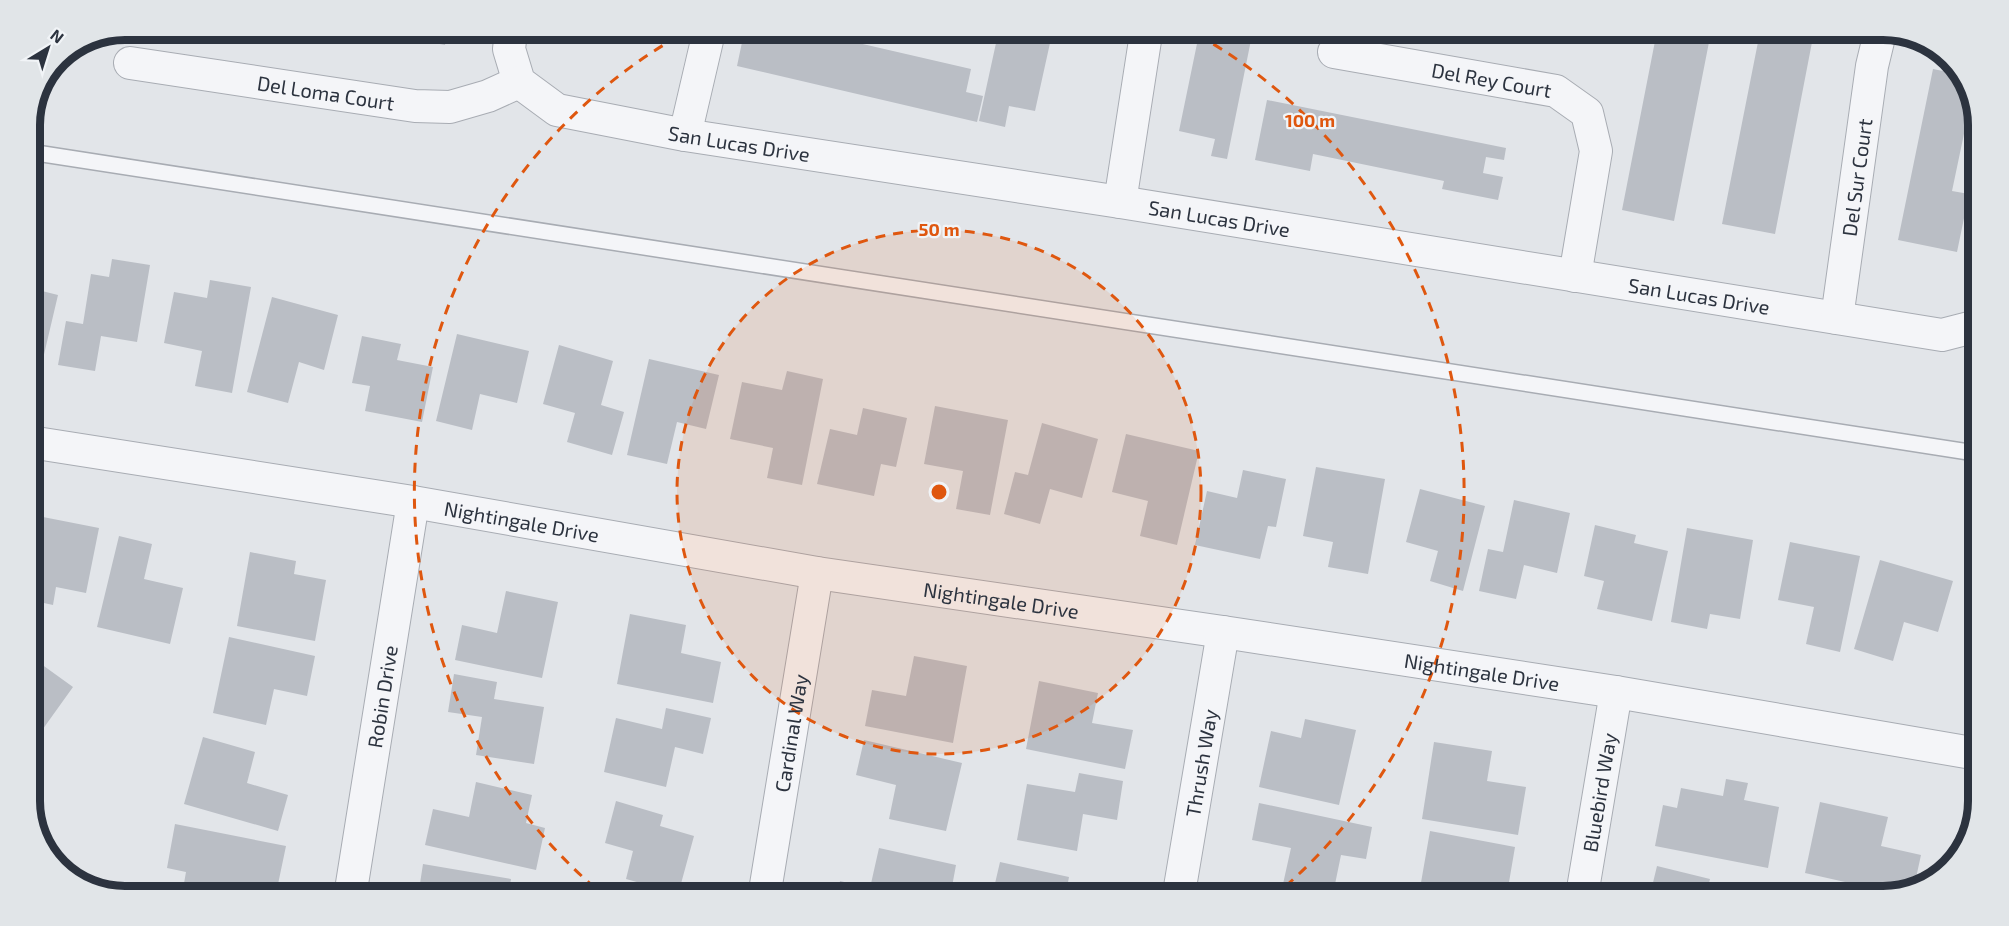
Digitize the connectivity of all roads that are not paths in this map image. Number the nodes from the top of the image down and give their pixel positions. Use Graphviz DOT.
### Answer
graph roads {
  1 [pos="510,40"];
  2 [pos="707,40"];
  3 [pos="1145,40"];
  4 [pos="1878,40"];
  5 [pos="1334,52"];
  6 [pos="130,63"];
  7 [pos="519,82"];
  8 [pos="685,135"];
  9 [pos="41,154"];
  10 [pos="1120,202"];
  11 [pos="1575,276"];
  12 [pos="1837,318"];
  13 [pos="1968,328"];
  14 [pos="41,444"];
  15 [pos="1968,452"];
  16 [pos="413,502"];
  17 [pos="817,573"];
  18 [pos="1223,632"];
  19 [pos="1616,693"];
  20 [pos="1968,752"];
  21 [pos="352,886"];
  22 [pos="766,886"];
  23 [pos="1180,886"];
  24 [pos="1584,886"];
  1 -- 7 [label="street"];
  2 -- 8 [label="street"];
  3 -- 10 [label="street"];
  4 -- 12 [label="street, Del Sur Court"];
  5 -- 11 [label="street, Del Rey Court"];
  6 -- 7 [label="street, Del Loma Court"];
  7 -- 8 [label="street, San Lucas Drive"];
  8 -- 10 [label="street, San Lucas Drive"];
  9 -- 15 [label="lane"];
  10 -- 11 [label="street, San Lucas Drive"];
  11 -- 12 [label="street, San Lucas Drive"];
  12 -- 13 [label="street, San Lucas Drive"];
  14 -- 16 [label="street, Nightingale Drive"];
  16 -- 17 [label="street, Nightingale Drive"];
  16 -- 21 [label="street, Robin Drive"];
  17 -- 18 [label="street, Nightingale Drive"];
  17 -- 22 [label="street, Cardinal Way"];
  18 -- 19 [label="street, Nightingale Drive"];
  18 -- 23 [label="street, Thrush Way"];
  19 -- 20 [label="street, Nightingale Drive"];
  19 -- 24 [label="street, Bluebird Way"];
}
